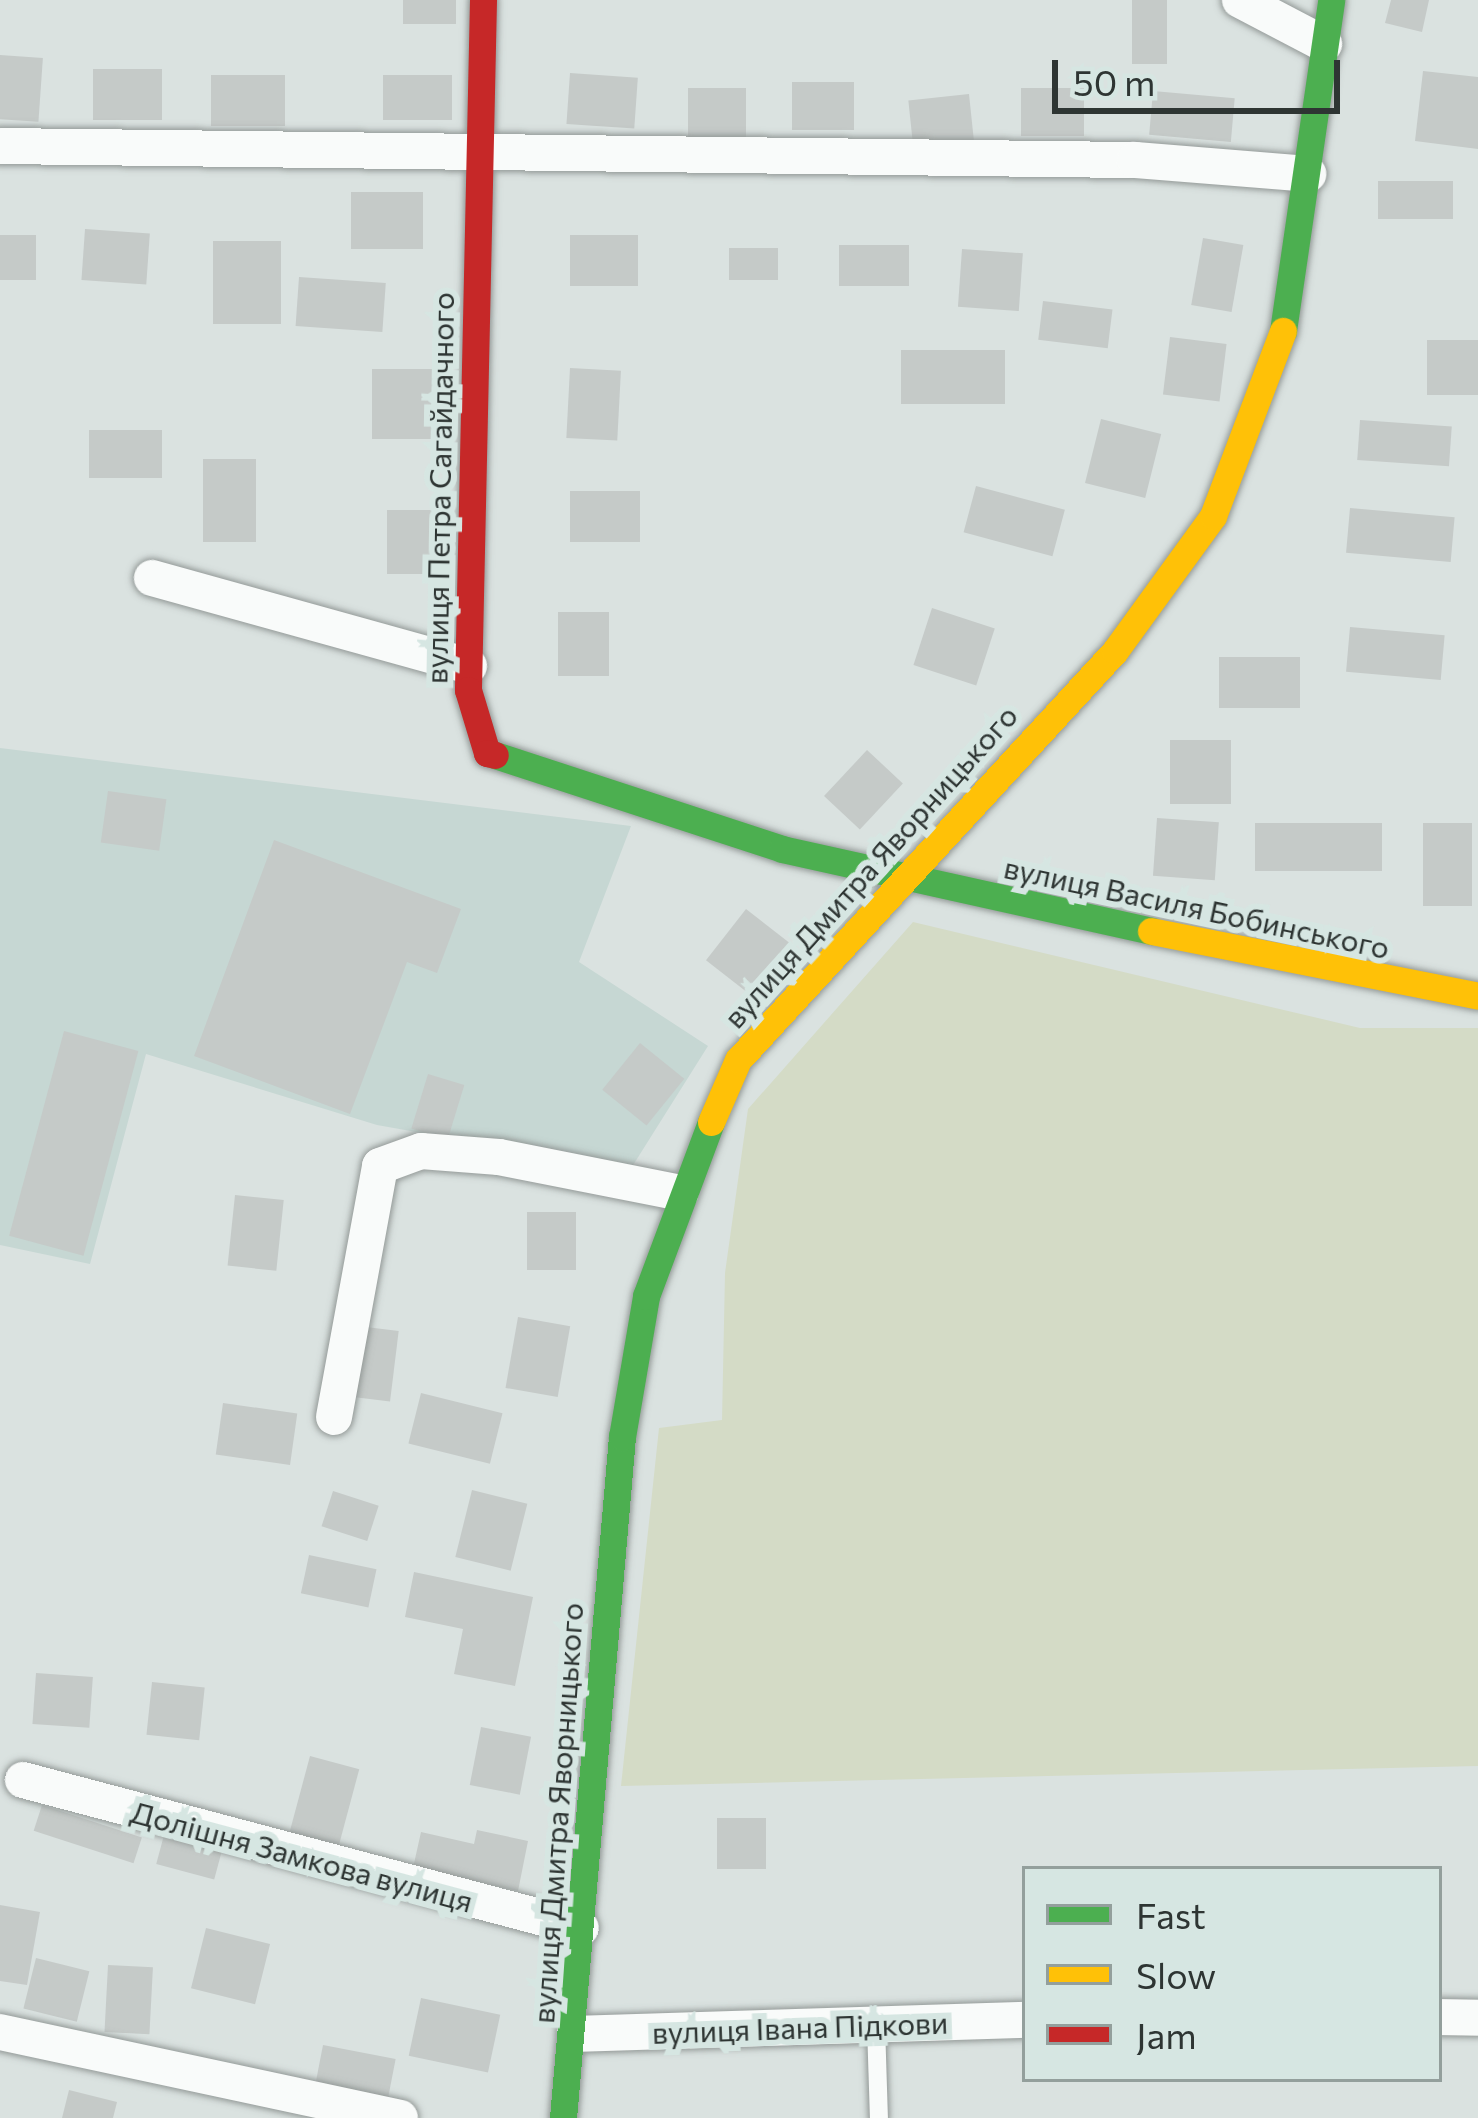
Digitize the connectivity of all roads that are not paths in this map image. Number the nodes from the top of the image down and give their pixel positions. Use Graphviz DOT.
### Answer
graph roads {
  1 [pos="482,0"];
  2 [pos="1240,0"];
  3 [pos="1331,0"];
  4 [pos="1324,44"];
  5 [pos="0,146"];
  6 [pos="476,152"];
  7 [pos="1308,174"];
  8 [pos="152,578"];
  9 [pos="469,667"];
  10 [pos="903,879"];
  11 [pos="1478,996"];
  12 [pos="680,1192"];
  13 [pos="334,1417"];
  14 [pos="23,1780"];
  15 [pos="581,1928"];
  16 [pos="1442,2017"];
  17 [pos="1478,2018"];
  18 [pos="1022,2020"];
  19 [pos="876,2025"];
  20 [pos="0,2032"];
  21 [pos="575,2034"];
  22 [pos="400,2118"];
  23 [pos="563,2118"];
  24 [pos="879,2118"];
  1 -- 6 [label="street, вулиця Петра Сагайдачного"];
  2 -- 4 [label="street"];
  3 -- 4 [label="street, вулиця Дмитра Яворницького"];
  4 -- 7 [label="street, вулиця Дмитра Яворницького"];
  5 -- 6 [label="street"];
  6 -- 7 [label="street"];
  6 -- 9 [label="street, вулиця Петра Сагайдачного"];
  7 -- 10 [label="street, вулиця Дмитра Яворницького"];
  8 -- 9 [label="street"];
  9 -- 10 [label="street, вулиця Петра Сагайдачного"];
  10 -- 11 [label="street, вулиця Василя Бобинського"];
  10 -- 12 [label="street, вулиця Дмитра Яворницького"];
  12 -- 13 [label="street"];
  12 -- 15 [label="street, вулиця Дмитра Яворницького"];
  14 -- 15 [label="street, Долішня Замкова вулиця"];
  15 -- 21 [label="street, вулиця Дмитра Яворницького"];
  16 -- 17 [label="street"];
  18 -- 19 [label="street, вулиця Івана Підкови"];
  19 -- 21 [label="street, вулиця Івана Підкови"];
  19 -- 24 [label="lane"];
  20 -- 22 [label="street"];
  21 -- 23 [label="street, вулиця Дмитра Яворницького"];
}
